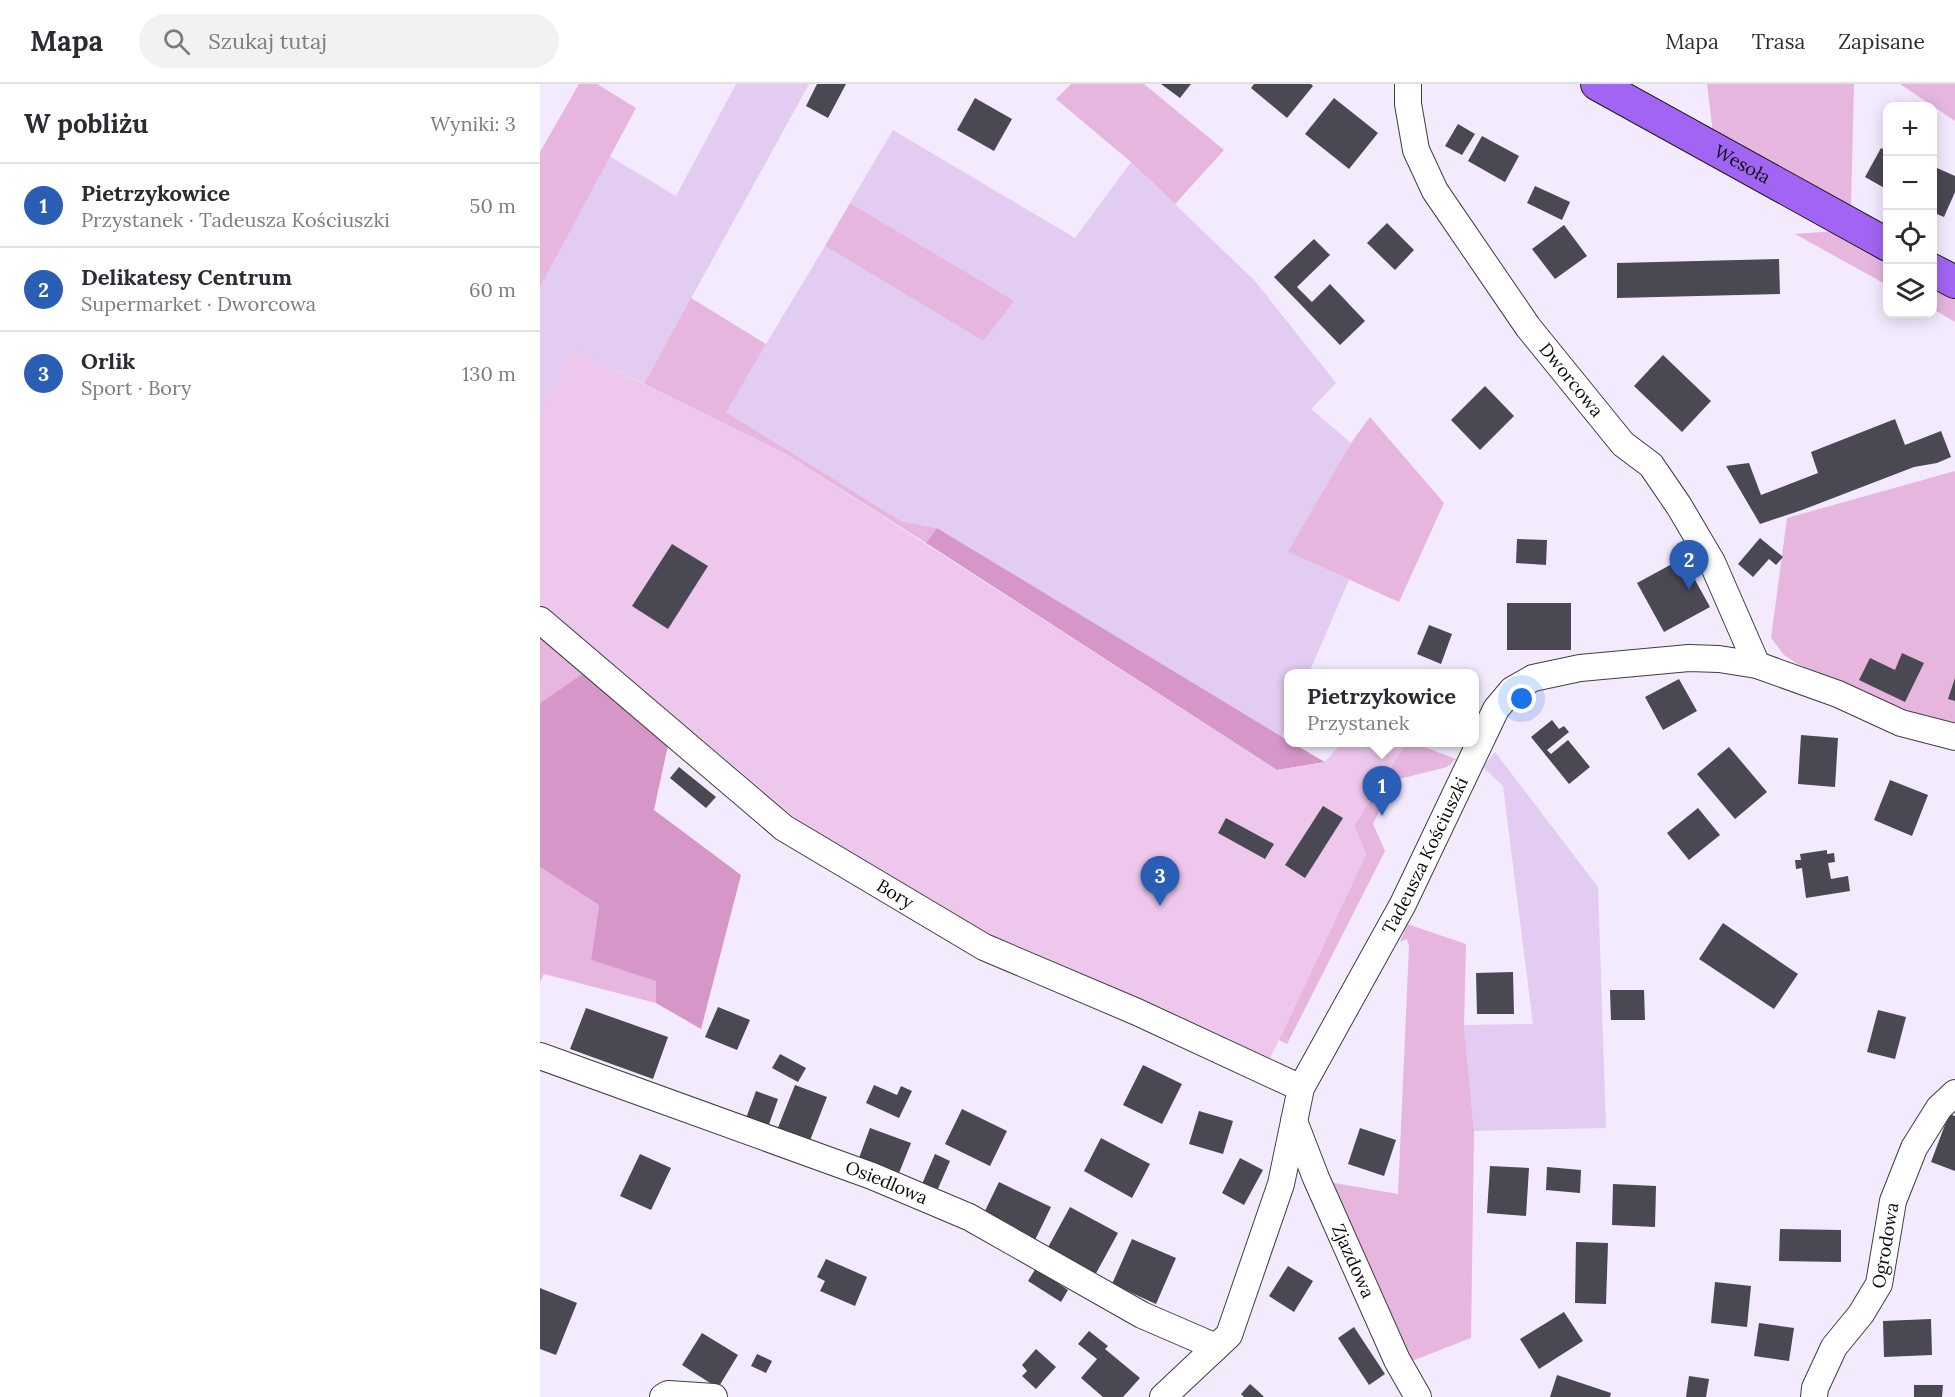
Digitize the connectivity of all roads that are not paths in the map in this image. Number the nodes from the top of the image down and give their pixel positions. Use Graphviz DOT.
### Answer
graph roads {
  1 [pos="1597,84"];
  2 [pos="1403,91"];
  3 [pos="1883,243"];
  4 [pos="1937,273"];
  5 [pos="1955,282"];
  6 [pos="540,620"];
  7 [pos="1757,665"];
  8 [pos="1955,736"];
  9 [pos="1479,745"];
  10 [pos="1478,747"];
  11 [pos="540,1056"];
  12 [pos="1301,1088"];
  13 [pos="1955,1093"];
  14 [pos="1294,1121"];
  15 [pos="1216,1347"];
  16 [pos="663,1397"];
  17 [pos="714,1397"];
  18 [pos="1163,1397"];
  19 [pos="1418,1397"];
  20 [pos="1814,1397"];
  1 -- 3 [label="main road, Wesoła"];
  2 -- 7 [label="street, Dworcowa"];
  4 -- 5 [label="main road"];
  6 -- 12 [label="street, Bory"];
  7 -- 8 [label="street, Tadeusza Kościuszki"];
  7 -- 9 [label="street, Tadeusza Kościuszki"];
  10 -- 12 [label="street, Tadeusza Kościuszki"];
  11 -- 15 [label="street, Osiedlowa"];
  12 -- 14 [label="street, Tadeusza Kościuszki"];
  13 -- 20 [label="street, Ogrodowa"];
  14 -- 15 [label="street, Tadeusza Kościuszki"];
  14 -- 19 [label="street, Zjazdowa"];
  15 -- 18 [label="street, Tadeusza Kościuszki"];
  16 -- 17 [label="street"];
}
